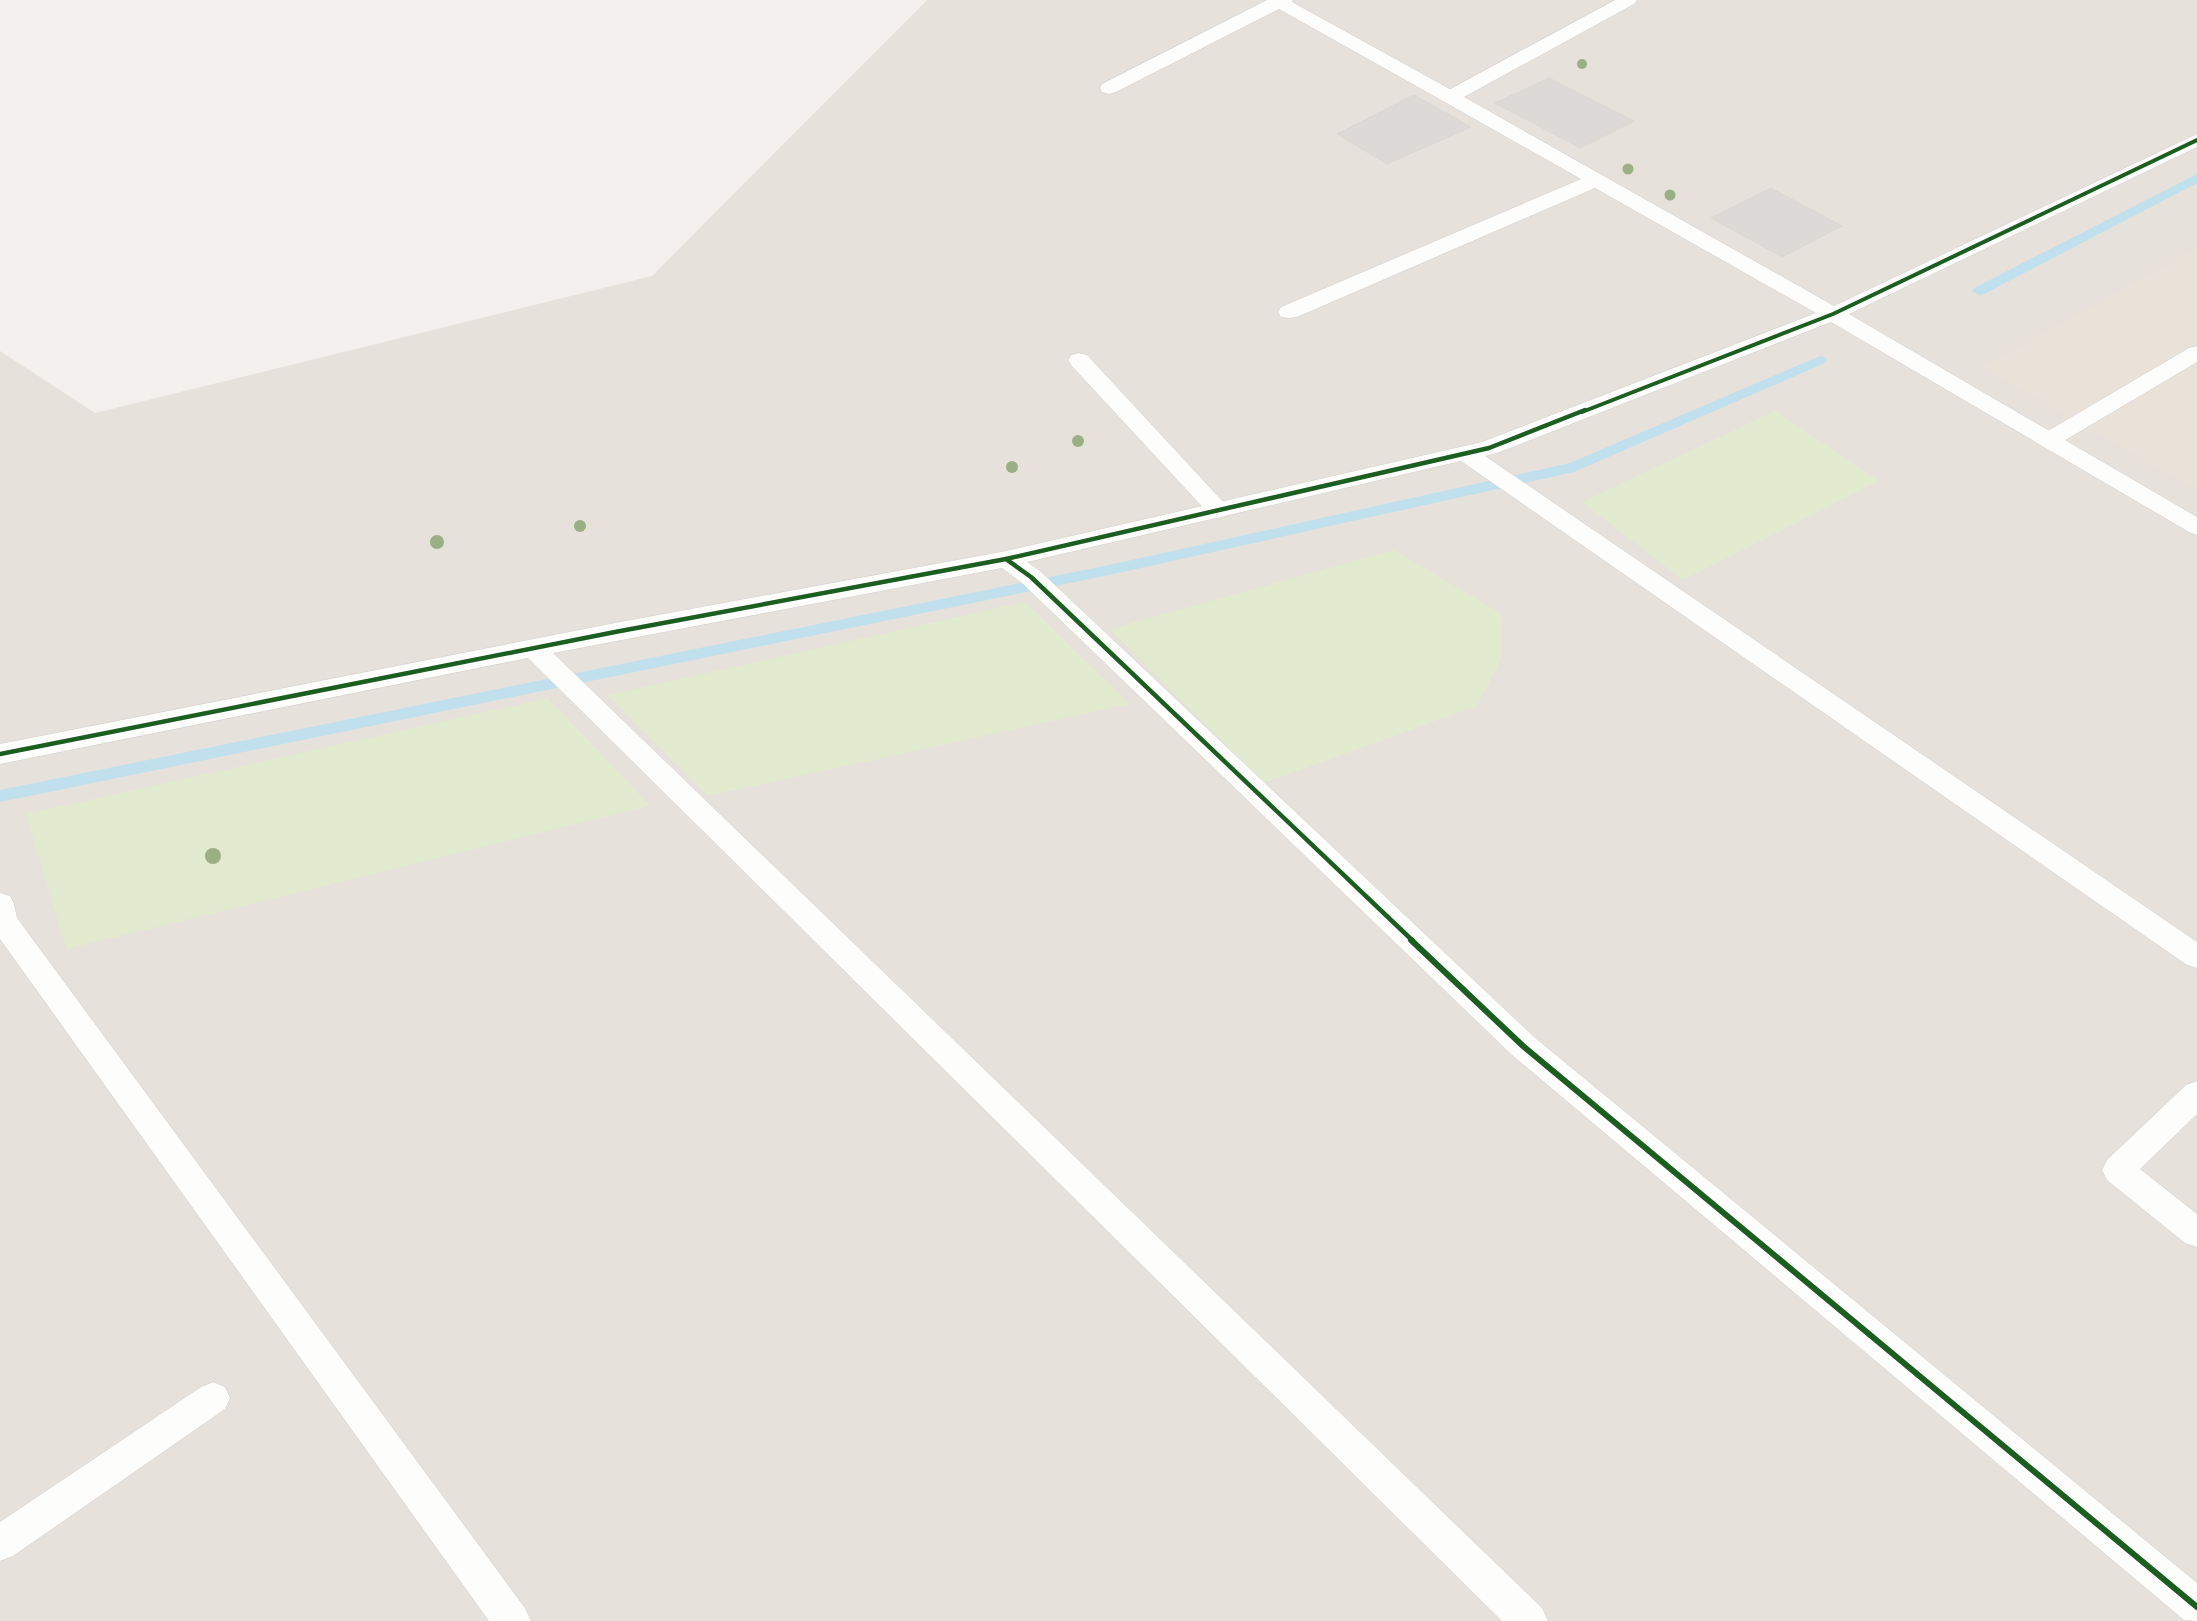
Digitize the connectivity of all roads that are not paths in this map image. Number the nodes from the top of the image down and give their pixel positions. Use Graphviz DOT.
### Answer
graph roads {
  1 [pos="1628,0"];
  2 [pos="1280,1"];
  3 [pos="1109,88"];
  4 [pos="1450,98"];
  5 [pos="2197,140"];
  6 [pos="1596,180"];
  7 [pos="1288,312"];
  8 [pos="1833,314"];
  9 [pos="2197,353"];
  10 [pos="1079,360"];
  11 [pos="2049,440"];
  12 [pos="1466,454"];
  13 [pos="1218,510"];
  14 [pos="2197,527"];
  15 [pos="1006,559"];
  16 [pos="534,649"];
  17 [pos="0,754"];
  18 [pos="1,912"];
  19 [pos="2197,958"];
  20 [pos="2197,1094"];
  21 [pos="2197,1233"];
  22 [pos="213,1398"];
  23 [pos="0,1543"];
  24 [pos="2197,1607"];
  25 [pos="512,1621"];
  26 [pos="1529,1621"];
  1 -- 4 [label="street"];
  2 -- 3 [label="street"];
  2 -- 4 [label="street"];
  4 -- 6 [label="street"];
  5 -- 8 [label="street"];
  6 -- 7 [label="street"];
  6 -- 8 [label="street"];
  8 -- 11 [label="street"];
  8 -- 12 [label="street"];
  9 -- 11 [label="street"];
  10 -- 13 [label="street"];
  11 -- 14 [label="street"];
  12 -- 13 [label="street"];
  12 -- 19 [label="street"];
  13 -- 15 [label="street"];
  15 -- 16 [label="street"];
  15 -- 24 [label="street"];
  16 -- 17 [label="street"];
  16 -- 26 [label="street"];
  18 -- 25 [label="street"];
  20 -- 21 [label="street"];
  22 -- 23 [label="street"];
}
